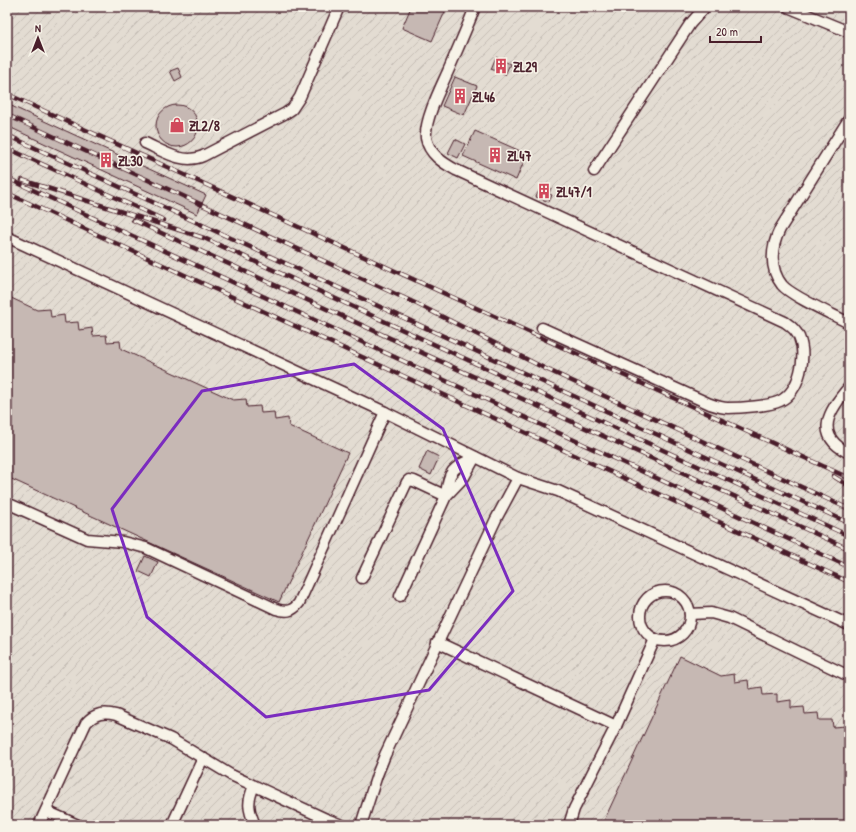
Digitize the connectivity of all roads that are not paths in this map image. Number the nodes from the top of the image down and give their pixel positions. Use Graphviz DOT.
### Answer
graph roads {
  1 [pos="340,7"];
  2 [pos="476,7"];
  3 [pos="705,7"];
  4 [pos="788,7"];
  5 [pos="849,32"];
  6 [pos="849,119"];
  7 [pos="145,142"];
  8 [pos="594,171"];
  9 [pos="7,237"];
  10 [pos="849,322"];
  11 [pos="542,328"];
  12 [pos="849,386"];
  13 [pos="385,412"];
  14 [pos="849,453"];
  15 [pos="475,457"];
  16 [pos="518,478"];
  17 [pos="446,496"];
  18 [pos="7,503"];
  19 [pos="362,578"];
  20 [pos="400,596"];
  21 [pos="690,614"];
  22 [pos="849,625"];
  23 [pos="655,639"];
  24 [pos="437,642"];
  25 [pos="849,676"];
  26 [pos="616,726"];
  27 [pos="203,758"];
  28 [pos="254,786"];
  29 [pos="46,811"];
  30 [pos="39,825"];
  31 [pos="78,825"];
  32 [pos="172,825"];
  33 [pos="255,825"];
  34 [pos="342,825"];
  35 [pos="361,825"];
  36 [pos="570,825"];
  1 -- 7 [label="lane"];
  2 -- 11 [label="lane"];
  3 -- 8 [label="lane"];
  4 -- 5 [label="lane"];
  6 -- 10 [label="lane"];
  9 -- 13 [label="lane"];
  12 -- 14 [label="lane"];
  13 -- 15 [label="lane"];
  13 -- 18 [label="lane"];
  15 -- 16 [label="lane"];
  15 -- 17 [label="lane"];
  16 -- 22 [label="lane"];
  16 -- 24 [label="lane"];
  17 -- 19 [label="lane"];
  17 -- 20 [label="lane"];
  21 -- 23 [label="lane"];
  21 -- 23 [label="lane"];
  21 -- 25 [label="lane"];
  23 -- 26 [label="lane"];
  24 -- 26 [label="lane"];
  24 -- 35 [label="lane"];
  26 -- 36 [label="lane"];
  27 -- 28 [label="lane"];
  27 -- 29 [label="lane"];
  27 -- 32 [label="lane"];
  28 -- 33 [label="lane"];
  28 -- 34 [label="lane"];
  29 -- 30 [label="lane"];
  29 -- 31 [label="lane"];
}
